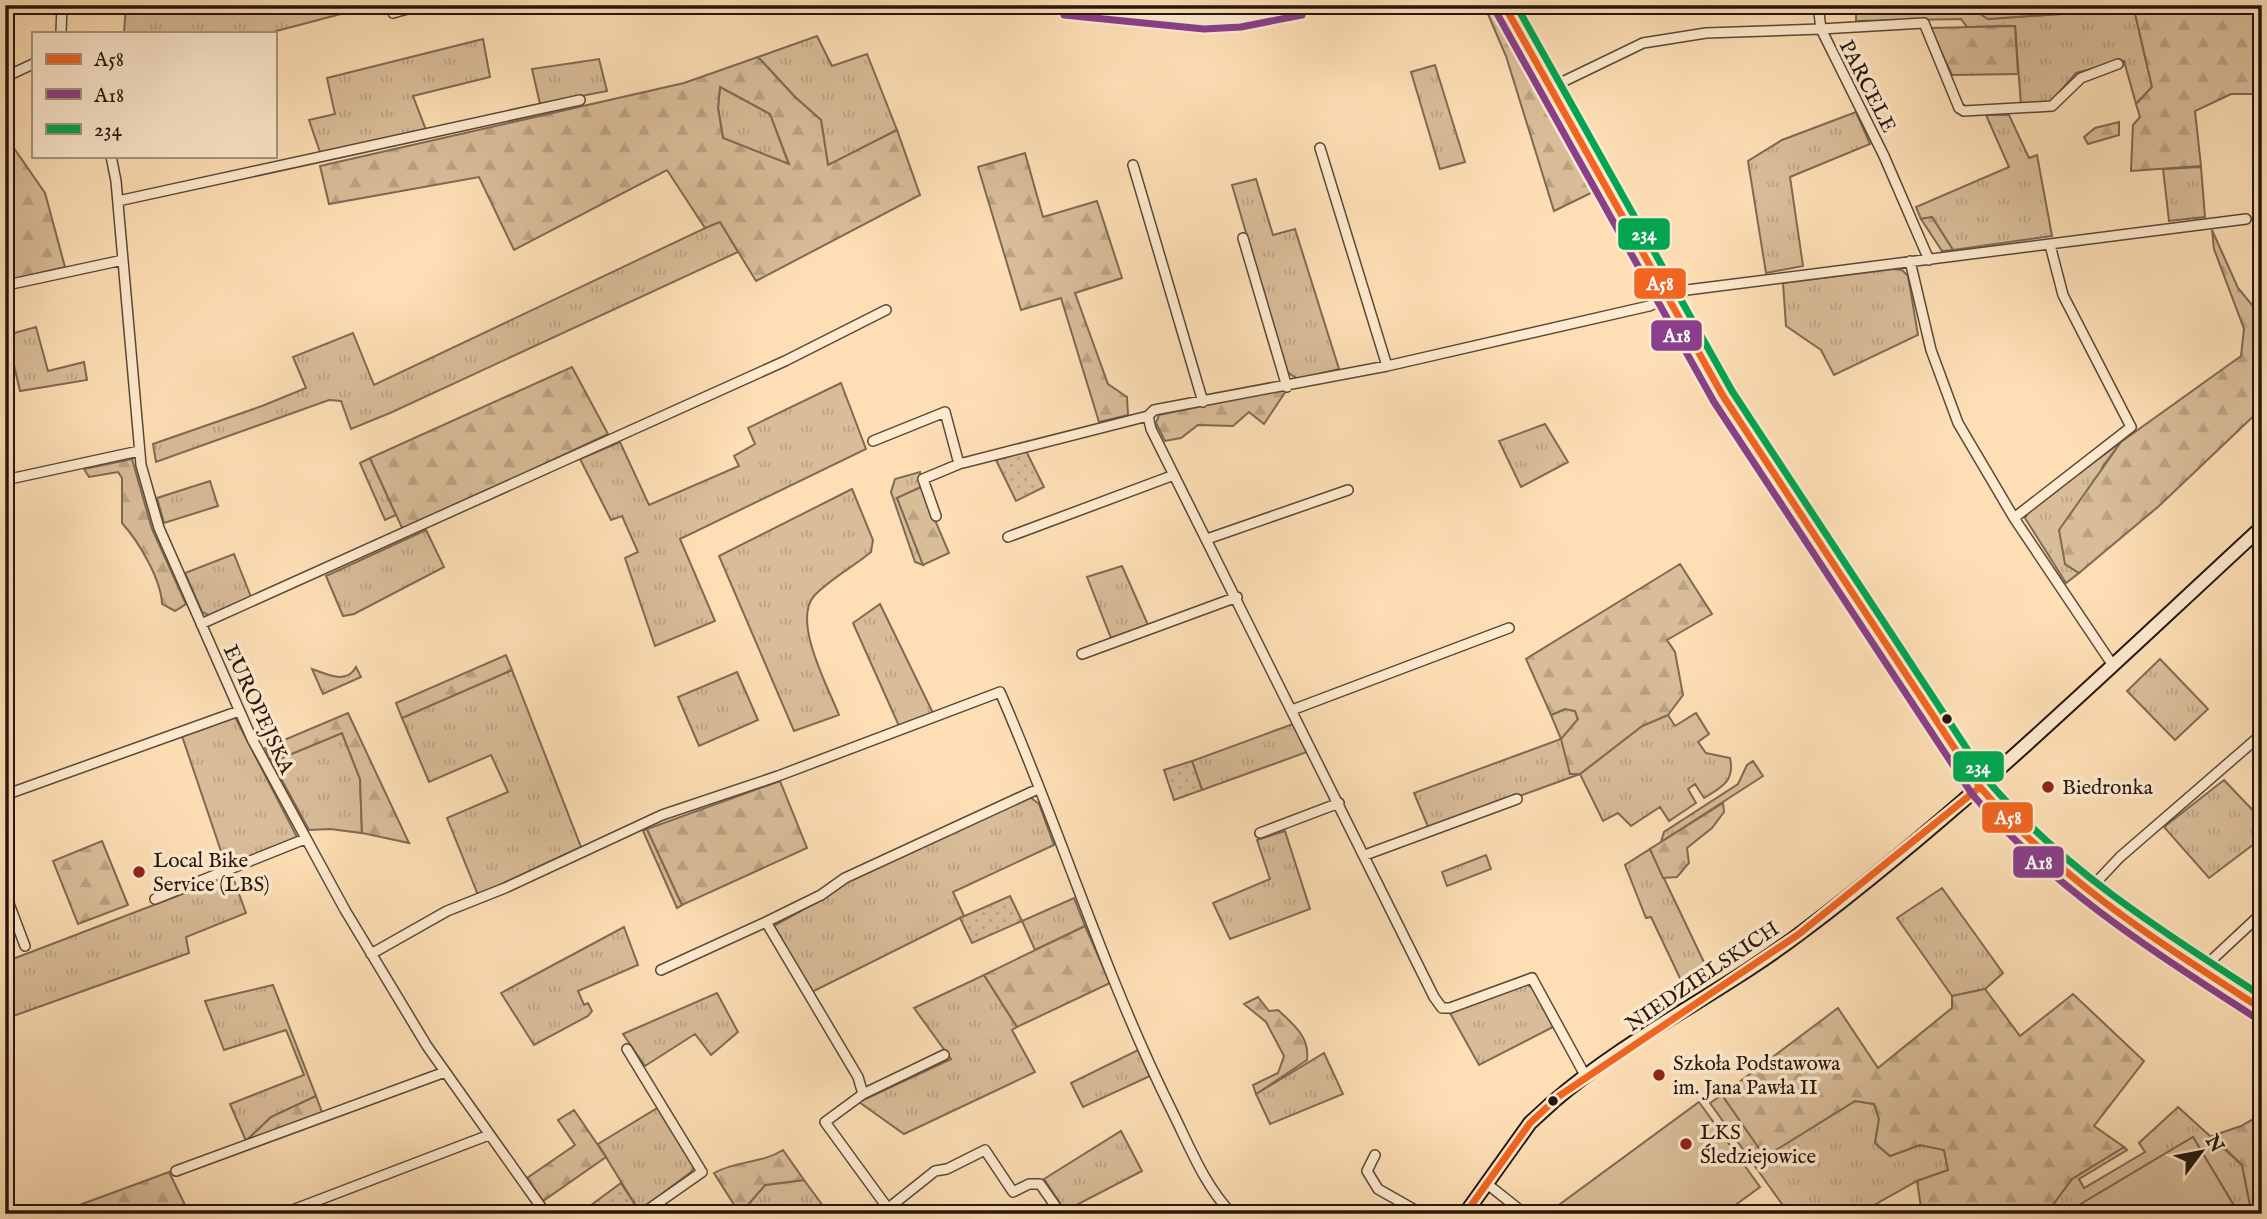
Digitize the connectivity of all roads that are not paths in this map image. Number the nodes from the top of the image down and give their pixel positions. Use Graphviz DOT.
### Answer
graph roads {
  1 [pos="62,5"];
  2 [pos="422,5"];
  3 [pos="1065,5"];
  4 [pos="1300,5"];
  5 [pos="1504,5"];
  6 [pos="1818,5"];
  7 [pos="1182,11"];
  8 [pos="393,13"];
  9 [pos="1821,29"];
  10 [pos="61,32"];
  11 [pos="32,64"];
  12 [pos="2118,64"];
  13 [pos="5,77"];
  14 [pos="1552,87"];
  15 [pos="580,100"];
  16 [pos="1320,148"];
  17 [pos="111,158"];
  18 [pos="1133,165"];
  19 [pos="118,201"];
  20 [pos="2246,219"];
  21 [pos="1243,238"];
  22 [pos="2050,245"];
  23 [pos="123,260"];
  24 [pos="1929,260"];
  25 [pos="1910,261"];
  26 [pos="7,285"];
  27 [pos="1667,299"];
  28 [pos="886,310"];
  29 [pos="1387,366"];
  30 [pos="1287,387"];
  31 [pos="1203,402"];
  32 [pos="1148,416"];
  33 [pos="873,441"];
  34 [pos="139,452"];
  35 [pos="959,464"];
  36 [pos="1174,475"];
  37 [pos="5,481"];
  38 [pos="1348,490"];
  39 [pos="936,516"];
  40 [pos="2014,518"];
  41 [pos="2262,527"];
  42 [pos="1008,537"];
  43 [pos="1207,539"];
  44 [pos="1237,597"];
  45 [pos="201,624"];
  46 [pos="1509,628"];
  47 [pos="1082,654"];
  48 [pos="2112,664"];
  49 [pos="1293,710"];
  50 [pos="239,711"];
  51 [pos="2262,734"];
  52 [pos="1980,786"];
  53 [pos="1038,789"];
  54 [pos="5,795"];
  55 [pos="1517,799"];
  56 [pos="1339,803"];
  57 [pos="1260,833"];
  58 [pos="305,839"];
  59 [pos="1365,855"];
  60 [pos="2088,891"];
  61 [pos="5,893"];
  62 [pos="155,899"];
  63 [pos="2262,913"];
  64 [pos="766,922"];
  65 [pos="25,946"];
  66 [pos="371,954"];
  67 [pos="661,970"];
  68 [pos="2202,970"];
  69 [pos="2262,1009"];
  70 [pos="627,1049"];
  71 [pos="944,1055"];
  72 [pos="445,1072"];
  73 [pos="1586,1077"];
  74 [pos="863,1094"];
  75 [pos="489,1135"];
  76 [pos="1376,1155"];
  77 [pos="176,1171"];
  78 [pos="1486,1183"];
  79 [pos="887,1212"];
  80 [pos="282,1214"];
  81 [pos="546,1214"];
  82 [pos="642,1214"];
  83 [pos="1062,1214"];
  84 [pos="1232,1214"];
  85 [pos="1422,1214"];
  86 [pos="1465,1214"];
  87 [pos="1525,1214"];
  1 -- 10 [label="street"];
  2 -- 8 [label="street"];
  3 -- 7 [label="street"];
  4 -- 7 [label="street"];
  5 -- 14 [label="street"];
  6 -- 9 [label="street"];
  9 -- 12 [label="street"];
  9 -- 14 [label="street, PARCELE"];
  9 -- 24 [label="street, PARCELE"];
  11 -- 13 [label="street"];
  14 -- 27 [label="street"];
  15 -- 19 [label="street"];
  16 -- 29 [label="street"];
  17 -- 19 [label="street, EUROPEJSKA"];
  18 -- 31 [label="street"];
  19 -- 23 [label="street, EUROPEJSKA"];
  20 -- 22 [label="street"];
  21 -- 30 [label="street"];
  22 -- 24 [label="street"];
  22 -- 40 [label="street"];
  23 -- 26 [label="street"];
  23 -- 34 [label="street, EUROPEJSKA"];
  24 -- 25 [label="street"];
  25 -- 27 [label="street"];
  25 -- 40 [label="street"];
  27 -- 29 [label="street"];
  27 -- 52 [label="street"];
  28 -- 45 [label="street"];
  29 -- 30 [label="street"];
  30 -- 31 [label="street"];
  31 -- 32 [label="street"];
  32 -- 35 [label="street"];
  32 -- 36 [label="street"];
  33 -- 35 [label="street"];
  34 -- 37 [label="street"];
  34 -- 45 [label="street, EUROPEJSKA"];
  35 -- 39 [label="street"];
  36 -- 42 [label="street"];
  36 -- 43 [label="street"];
  38 -- 43 [label="street"];
  40 -- 48 [label="street"];
  41 -- 48 [label="street, NIEDZIELSKICH"];
  43 -- 44 [label="street"];
  44 -- 47 [label="street"];
  44 -- 49 [label="street"];
  45 -- 50 [label="street, EUROPEJSKA"];
  46 -- 49 [label="street"];
  48 -- 52 [label="street, NIEDZIELSKICH"];
  49 -- 56 [label="street"];
  50 -- 54 [label="street"];
  50 -- 58 [label="street, EUROPEJSKA"];
  51 -- 60 [label="street"];
  52 -- 60 [label="street"];
  52 -- 73 [label="street, NIEDZIELSKICH"];
  53 -- 64 [label="street"];
  53 -- 66 [label="street"];
  53 -- 84 [label="street"];
  55 -- 59 [label="street"];
  56 -- 57 [label="street"];
  56 -- 59 [label="street"];
  58 -- 62 [label="street"];
  58 -- 66 [label="street, EUROPEJSKA"];
  59 -- 73 [label="street"];
  60 -- 68 [label="street"];
  61 -- 65 [label="street"];
  63 -- 68 [label="street"];
  64 -- 67 [label="street"];
  64 -- 74 [label="street"];
  66 -- 72 [label="street, EUROPEJSKA"];
  68 -- 69 [label="street"];
  70 -- 82 [label="street"];
  71 -- 74 [label="street"];
  72 -- 75 [label="street, EUROPEJSKA"];
  72 -- 77 [label="street"];
  73 -- 78 [label="street, NIEDZIELSKICH"];
  74 -- 79 [label="street"];
  75 -- 80 [label="street"];
  75 -- 81 [label="street, EUROPEJSKA"];
  76 -- 85 [label="street"];
  78 -- 86 [label="street, NIEDZIELSKICH"];
  78 -- 87 [label="street"];
  79 -- 83 [label="street"];
}
